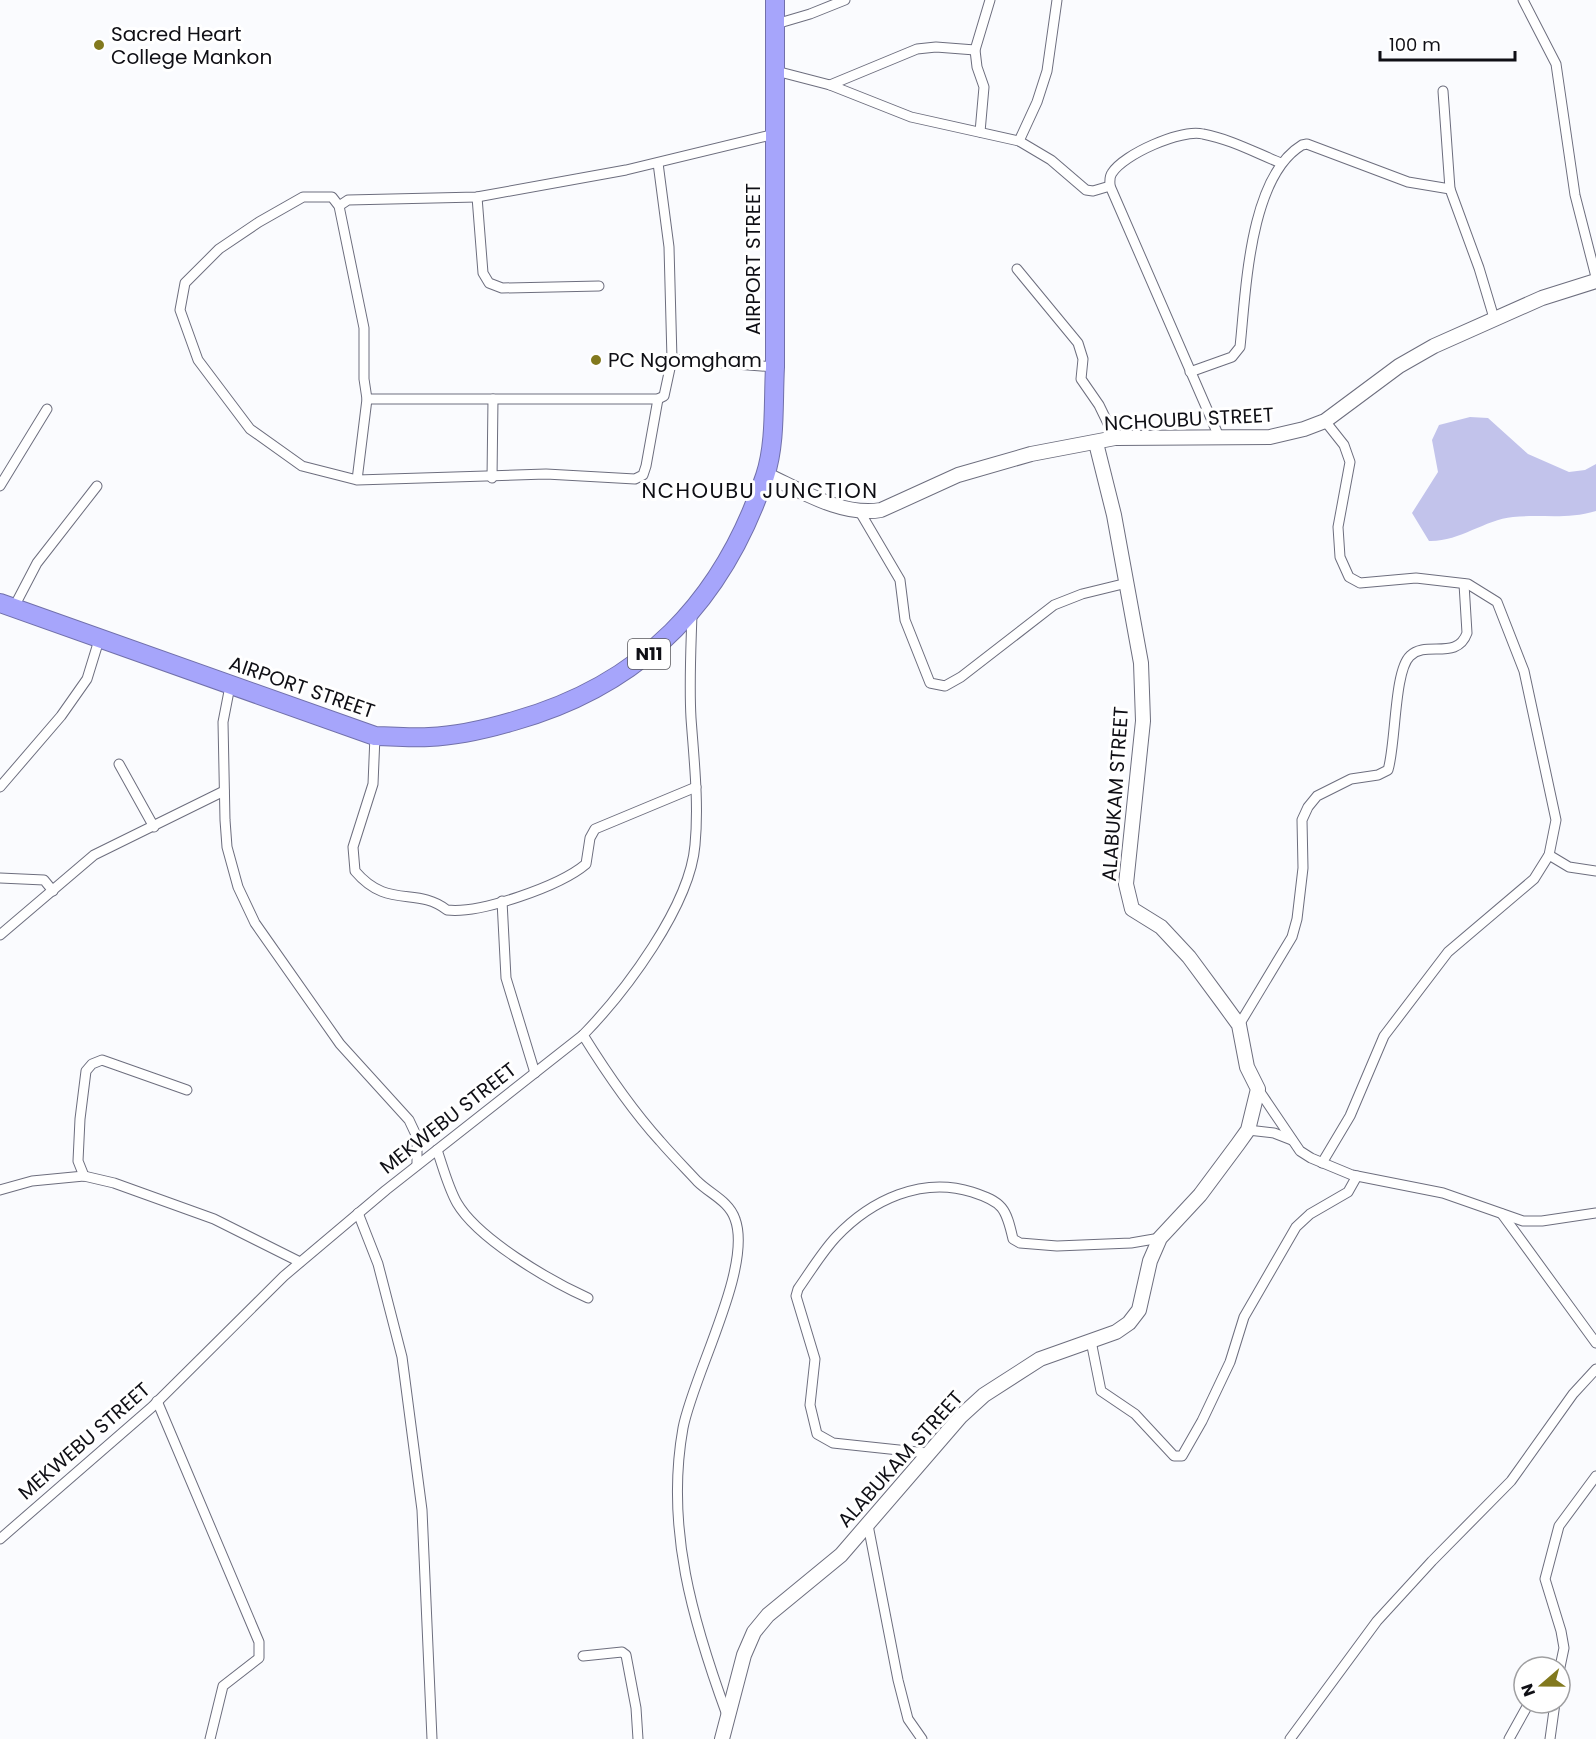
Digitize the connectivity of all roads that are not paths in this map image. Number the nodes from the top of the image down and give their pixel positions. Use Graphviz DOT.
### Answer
graph roads {
  1 [pos="776,0"];
  2 [pos="845,0"];
  3 [pos="990,0"];
  4 [pos="1057,0"];
  5 [pos="1523,0"];
  6 [pos="776,24"];
  7 [pos="975,50"];
  8 [pos="776,71"];
  9 [pos="830,85"];
  10 [pos="1443,91"];
  11 [pos="980,132"];
  12 [pos="776,134"];
  13 [pos="1019,141"];
  14 [pos="658,163"];
  15 [pos="1281,163"];
  16 [pos="1110,186"];
  17 [pos="1450,189"];
  18 [pos="477,197"];
  19 [pos="339,206"];
  20 [pos="1017,269"];
  21 [pos="1596,279"];
  22 [pos="599,286"];
  23 [pos="1494,318"];
  24 [pos="672,359"];
  25 [pos="775,368"];
  26 [pos="1190,372"];
  27 [pos="367,399"];
  28 [pos="493,399"];
  29 [pos="658,399"];
  30 [pos="47,408"];
  31 [pos="1325,421"];
  32 [pos="1115,438"];
  33 [pos="1220,439"];
  34 [pos="1096,443"];
  35 [pos="765,474"];
  36 [pos="492,478"];
  37 [pos="357,480"];
  38 [pos="1,481"];
  39 [pos="97,486"];
  40 [pos="860,513"];
  41 [pos="1127,583"];
  42 [pos="1464,584"];
  43 [pos="7,605"];
  44 [pos="692,613"];
  45 [pos="99,640"];
  46 [pos="230,686"];
  47 [pos="375,736"];
  48 [pos="119,764"];
  49 [pos="0,787"];
  50 [pos="696,787"];
  51 [pos="224,791"];
  52 [pos="154,827"];
  53 [pos="1549,855"];
  54 [pos="1596,871"];
  55 [pos="0,878"];
  56 [pos="53,891"];
  57 [pos="502,901"];
  58 [pos="0,934"];
  59 [pos="1239,1025"];
  60 [pos="583,1035"];
  61 [pos="535,1073"];
  62 [pos="1258,1089"];
  63 [pos="187,1090"];
  64 [pos="1248,1130"];
  65 [pos="1292,1140"];
  66 [pos="437,1150"];
  67 [pos="1322,1163"];
  68 [pos="417,1165"];
  69 [pos="84,1176"];
  70 [pos="1357,1176"];
  71 [pos="0,1190"];
  72 [pos="358,1213"];
  73 [pos="1596,1213"];
  74 [pos="1502,1214"];
  75 [pos="1160,1238"];
  76 [pos="300,1262"];
  77 [pos="588,1298"];
  78 [pos="1091,1341"];
  79 [pos="1596,1343"];
  80 [pos="1596,1369"];
  81 [pos="158,1401"];
  82 [pos="927,1453"];
  83 [pos="1596,1476"];
  84 [pos="868,1525"];
  85 [pos="0,1539"];
  86 [pos="1563,1655"];
  87 [pos="582,1656"];
  88 [pos="727,1715"];
  89 [pos="1522,1715"];
  90 [pos="1553,1715"];
  91 [pos="210,1739"];
  92 [pos="432,1739"];
  93 [pos="638,1739"];
  94 [pos="722,1739"];
  95 [pos="922,1739"];
  96 [pos="1290,1739"];
  97 [pos="1509,1739"];
  98 [pos="1550,1739"];
  1 -- 6 [label="highway, AIRPORT STREET / N11"];
  2 -- 6 [label="street"];
  3 -- 7 [label="street"];
  4 -- 13 [label="street"];
  5 -- 21 [label="street"];
  6 -- 8 [label="highway, AIRPORT STREET / N11"];
  7 -- 9 [label="street"];
  7 -- 11 [label="street"];
  8 -- 9 [label="street"];
  8 -- 12 [label="highway, AIRPORT STREET / N11"];
  9 -- 11 [label="street"];
  10 -- 17 [label="street"];
  11 -- 13 [label="street"];
  12 -- 14 [label="street"];
  12 -- 25 [label="highway, AIRPORT STREET / N11"];
  13 -- 16 [label="street"];
  14 -- 18 [label="street"];
  14 -- 24 [label="street"];
  15 -- 16 [label="street"];
  15 -- 17 [label="street"];
  15 -- 26 [label="street"];
  16 -- 26 [label="street"];
  17 -- 23 [label="street"];
  18 -- 19 [label="street"];
  18 -- 22 [label="street"];
  19 -- 27 [label="street"];
  19 -- 37 [label="street"];
  20 -- 32 [label="street"];
  21 -- 23 [label="street, NCHOUBU STREET"];
  23 -- 31 [label="street, NCHOUBU STREET"];
  24 -- 25 [label="street"];
  24 -- 29 [label="street"];
  25 -- 35 [label="highway, AIRPORT STREET / N11"];
  26 -- 33 [label="street"];
  27 -- 28 [label="street"];
  27 -- 37 [label="street"];
  28 -- 29 [label="street"];
  28 -- 36 [label="street"];
  29 -- 36 [label="street"];
  30 -- 38 [label="street"];
  31 -- 33 [label="street, NCHOUBU STREET"];
  31 -- 42 [label="street"];
  32 -- 33 [label="street, NCHOUBU STREET"];
  32 -- 34 [label="street, NCHOUBU STREET"];
  34 -- 40 [label="street, NCHOUBU STREET"];
  34 -- 41 [label="street, ALABUKAM STREET"];
  35 -- 40 [label="street"];
  35 -- 44 [label="highway, AIRPORT STREET / N11"];
  36 -- 37 [label="street"];
  39 -- 43 [label="street"];
  40 -- 41 [label="street"];
  41 -- 59 [label="street, ALABUKAM STREET"];
  42 -- 53 [label="street"];
  42 -- 59 [label="street"];
  43 -- 45 [label="highway, AIRPORT STREET / N11"];
  44 -- 47 [label="highway, AIRPORT STREET / N11"];
  44 -- 50 [label="street, MEKWEBU STREET"];
  45 -- 46 [label="highway, AIRPORT STREET / N11"];
  45 -- 49 [label="street"];
  46 -- 47 [label="highway, AIRPORT STREET / N11"];
  46 -- 51 [label="street"];
  47 -- 57 [label="street"];
  48 -- 52 [label="street"];
  50 -- 57 [label="street"];
  50 -- 60 [label="street, MEKWEBU STREET"];
  51 -- 52 [label="street"];
  51 -- 68 [label="street"];
  52 -- 56 [label="street"];
  53 -- 54 [label="street"];
  53 -- 67 [label="street"];
  55 -- 56 [label="street"];
  56 -- 58 [label="street"];
  57 -- 61 [label="street"];
  59 -- 62 [label="street, ALABUKAM STREET"];
  60 -- 61 [label="street, MEKWEBU STREET"];
  60 -- 88 [label="street"];
  61 -- 66 [label="street, MEKWEBU STREET"];
  62 -- 64 [label="street, ALABUKAM STREET"];
  62 -- 65 [label="street"];
  63 -- 69 [label="street"];
  64 -- 65 [label="street"];
  64 -- 75 [label="street, ALABUKAM STREET"];
  65 -- 67 [label="street"];
  66 -- 68 [label="street, MEKWEBU STREET"];
  66 -- 77 [label="street"];
  67 -- 70 [label="street"];
  68 -- 72 [label="street, MEKWEBU STREET"];
  69 -- 71 [label="street"];
  69 -- 76 [label="street"];
  70 -- 74 [label="street"];
  70 -- 78 [label="street"];
  72 -- 76 [label="street, MEKWEBU STREET"];
  72 -- 92 [label="street"];
  73 -- 74 [label="street"];
  74 -- 79 [label="street"];
  75 -- 78 [label="street, ALABUKAM STREET"];
  75 -- 82 [label="street"];
  76 -- 81 [label="street, MEKWEBU STREET"];
  78 -- 82 [label="street, ALABUKAM STREET"];
  80 -- 96 [label="street"];
  81 -- 85 [label="street, MEKWEBU STREET"];
  81 -- 91 [label="street"];
  82 -- 84 [label="street, ALABUKAM STREET"];
  83 -- 86 [label="street"];
  84 -- 88 [label="street, ALABUKAM STREET"];
  84 -- 95 [label="street"];
  87 -- 93 [label="street"];
  88 -- 94 [label="street, ALABUKAM STREET"];
  89 -- 97 [label="street"];
  90 -- 98 [label="street"];
}
